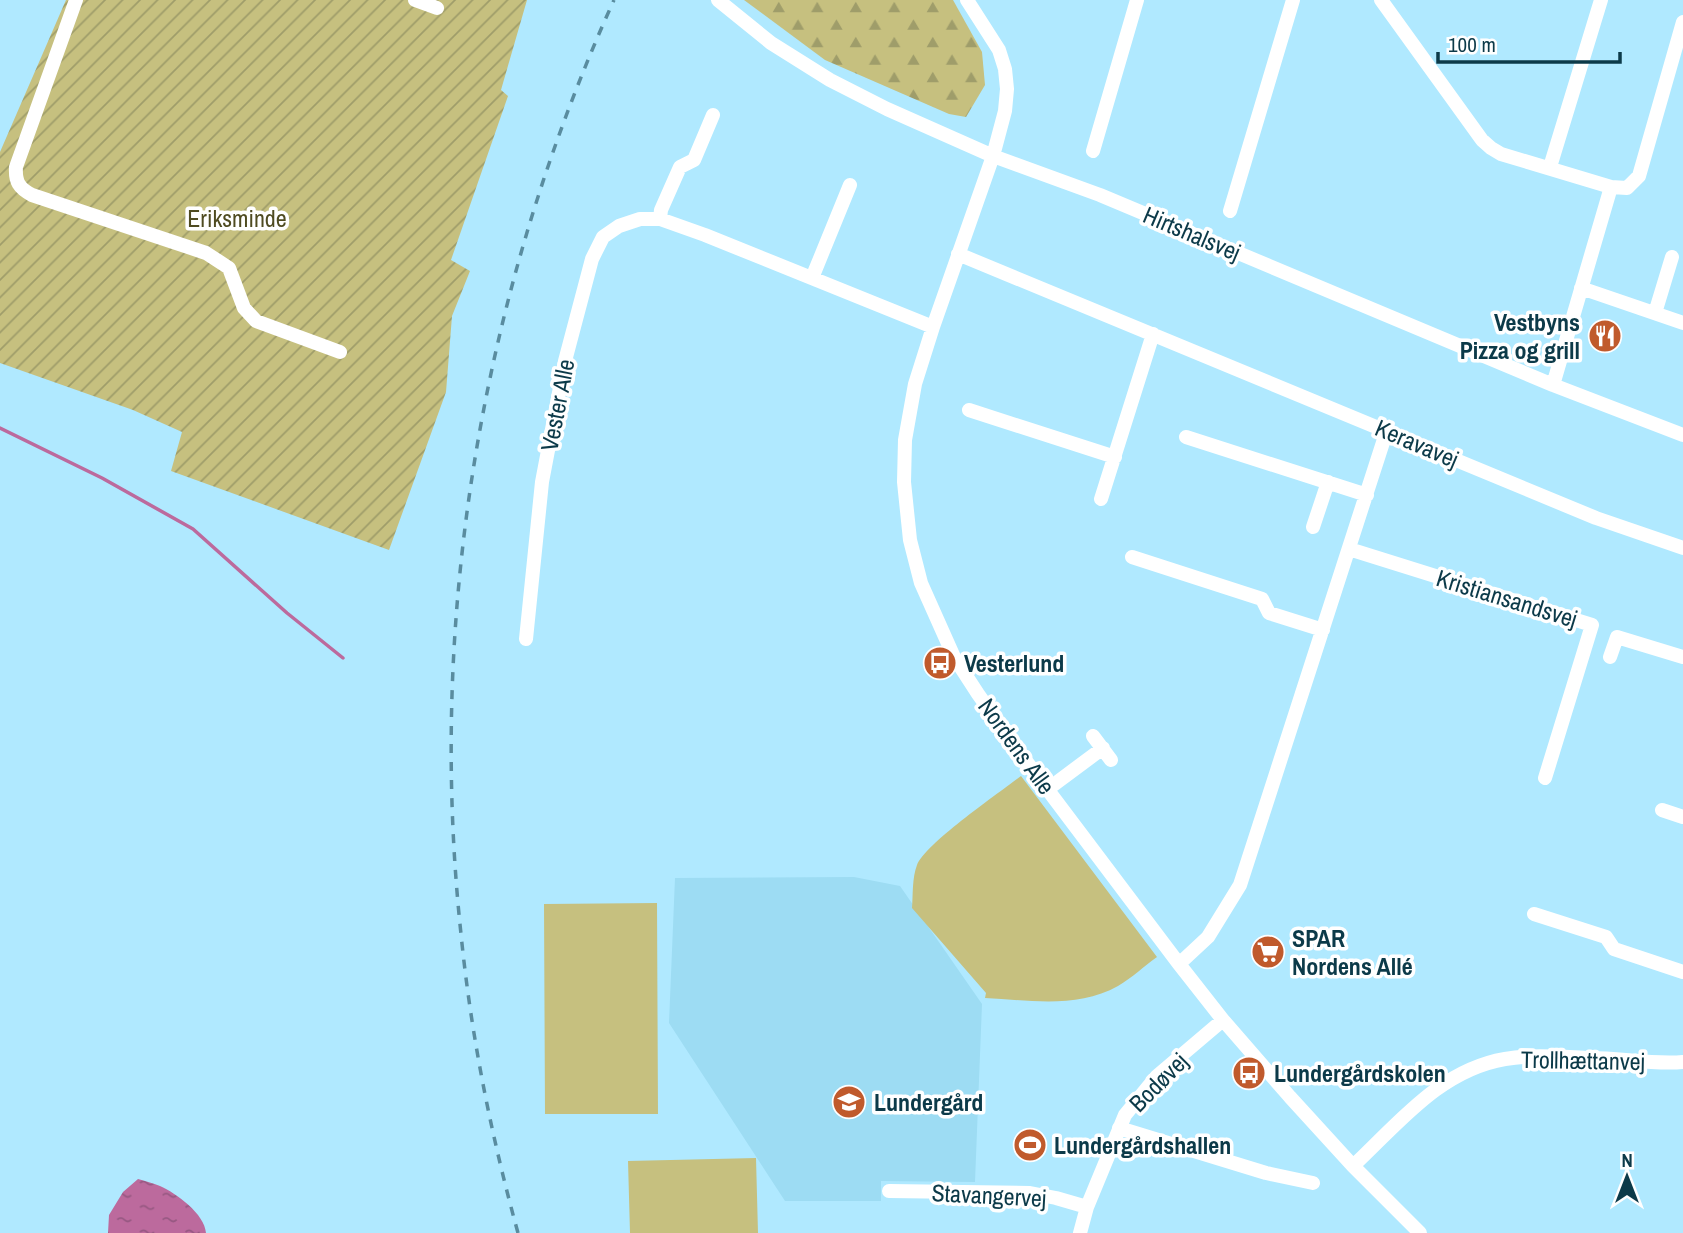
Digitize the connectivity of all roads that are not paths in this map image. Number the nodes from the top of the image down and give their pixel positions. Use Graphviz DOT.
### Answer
graph roads {
  1 [pos="76,0"];
  2 [pos="415,0"];
  3 [pos="718,0"];
  4 [pos="967,0"];
  5 [pos="1137,0"];
  6 [pos="1293,0"];
  7 [pos="1381,0"];
  8 [pos="1601,0"];
  9 [pos="437,8"];
  10 [pos="1683,22"];
  11 [pos="713,115"];
  12 [pos="1093,151"];
  13 [pos="993,156"];
  14 [pos="1550,167"];
  15 [pos="850,186"];
  16 [pos="1611,187"];
  17 [pos="1230,211"];
  18 [pos="660,219"];
  19 [pos="958,254"];
  20 [pos="1672,257"];
  21 [pos="813,278"];
  22 [pos="1581,288"];
  23 [pos="1655,313"];
  24 [pos="1683,323"];
  25 [pos="933,327"];
  26 [pos="1153,334"];
  27 [pos="340,352"];
  28 [pos="1553,385"];
  29 [pos="970,410"];
  30 [pos="1387,430"];
  31 [pos="1683,435"];
  32 [pos="1186,437"];
  33 [pos="1115,457"];
  34 [pos="1328,482"];
  35 [pos="1367,495"];
  36 [pos="1101,499"];
  37 [pos="1314,527"];
  38 [pos="1683,548"];
  39 [pos="1349,549"];
  40 [pos="1132,557"];
  41 [pos="1323,630"];
  42 [pos="526,639"];
  43 [pos="1610,657"];
  44 [pos="1683,657"];
  45 [pos="1093,736"];
  46 [pos="1545,778"];
  47 [pos="1048,789"];
  48 [pos="1662,810"];
  49 [pos="1683,817"];
  50 [pos="1534,914"];
  51 [pos="1179,964"];
  52 [pos="1683,972"];
  53 [pos="1223,1020"];
  54 [pos="1683,1062"];
  55 [pos="1119,1128"];
  56 [pos="1353,1166"];
  57 [pos="1313,1183"];
  58 [pos="890,1191"];
  59 [pos="1087,1208"];
  60 [pos="1080,1233"];
  61 [pos="1420,1233"];
  1 -- 27 [label="street"];
  2 -- 9 [label="street"];
  3 -- 13 [label="street, Hirtshalsvej"];
  4 -- 13 [label="street, Nordens Alle"];
  5 -- 12 [label="street"];
  6 -- 17 [label="street"];
  7 -- 14 [label="street"];
  8 -- 14 [label="street"];
  10 -- 16 [label="street"];
  11 -- 18 [label="street"];
  13 -- 19 [label="street, Nordens Alle"];
  13 -- 28 [label="street, Hirtshalsvej"];
  14 -- 16 [label="street"];
  15 -- 21 [label="street"];
  16 -- 22 [label="street"];
  18 -- 21 [label="street, Vester Alle"];
  18 -- 42 [label="street, Vester Alle"];
  19 -- 25 [label="street, Nordens Alle"];
  19 -- 26 [label="street, Keravavej"];
  20 -- 23 [label="street"];
  21 -- 25 [label="street, Vester Alle"];
  22 -- 23 [label="street"];
  22 -- 28 [label="street"];
  23 -- 24 [label="street"];
  25 -- 47 [label="street, Nordens Alle"];
  26 -- 30 [label="street, Keravavej"];
  26 -- 33 [label="street"];
  28 -- 31 [label="street, Hirtshalsvej"];
  29 -- 33 [label="street"];
  30 -- 35 [label="street"];
  30 -- 38 [label="street, Keravavej"];
  32 -- 34 [label="street"];
  33 -- 36 [label="street"];
  34 -- 35 [label="street"];
  34 -- 37 [label="street"];
  35 -- 39 [label="street"];
  39 -- 41 [label="street"];
  39 -- 46 [label="street, Kristiansandsvej"];
  40 -- 41 [label="street"];
  41 -- 51 [label="street"];
  43 -- 44 [label="street"];
  45 -- 47 [label="street"];
  47 -- 51 [label="street, Nordens Alle"];
  48 -- 49 [label="street"];
  50 -- 52 [label="street"];
  51 -- 53 [label="street, Nordens Alle"];
  53 -- 55 [label="street, Bodøvej"];
  53 -- 56 [label="street, Nordens Alle"];
  54 -- 56 [label="street, Trollhættanvej"];
  55 -- 57 [label="street"];
  55 -- 59 [label="street, Bodøvej"];
  56 -- 61 [label="street, Nordens Alle"];
  58 -- 59 [label="street, Stavangervej"];
  59 -- 60 [label="street, Bodøvej"];
}
